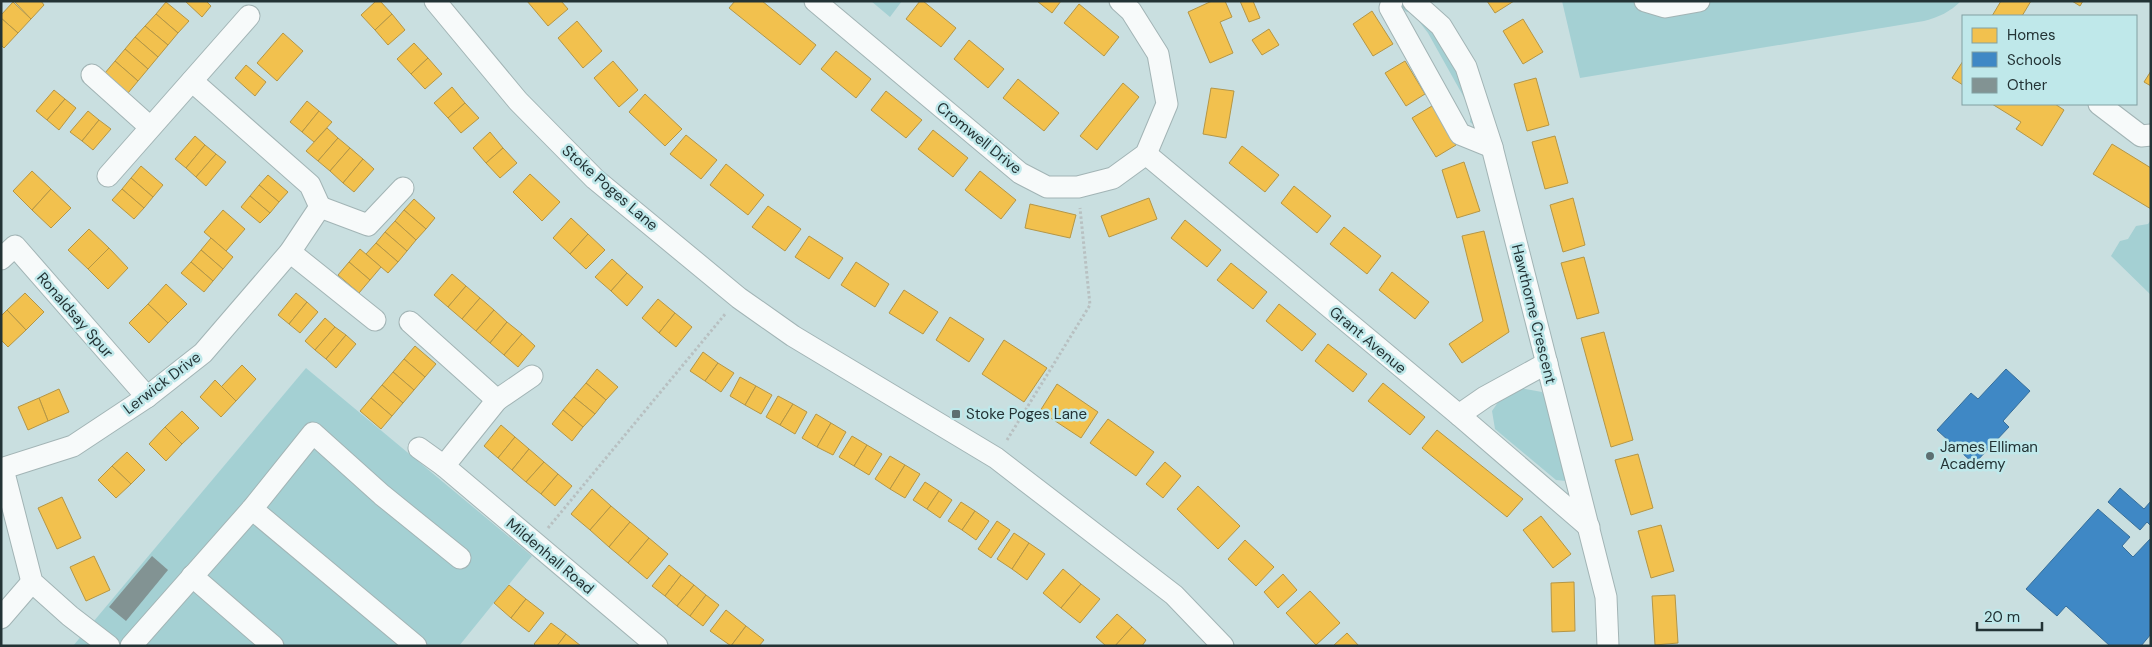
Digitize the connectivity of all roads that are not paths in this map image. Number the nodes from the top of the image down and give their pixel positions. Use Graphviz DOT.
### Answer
graph roads {
  1 [pos="436,1"];
  2 [pos="815,1"];
  3 [pos="1120,1"];
  4 [pos="1392,1"];
  5 [pos="1413,1"];
  6 [pos="1645,1"];
  7 [pos="1699,1"];
  8 [pos="249,16"];
  9 [pos="92,75"];
  10 [pos="192,81"];
  11 [pos="2101,105"];
  12 [pos="150,126"];
  13 [pos="2151,135"];
  14 [pos="1492,147"];
  15 [pos="1146,154"];
  16 [pos="108,176"];
  17 [pos="403,188"];
  18 [pos="320,207"];
  19 [pos="290,252"];
  20 [pos="1,259"];
  21 [pos="374,320"];
  22 [pos="410,322"];
  23 [pos="1547,362"];
  24 [pos="532,376"];
  25 [pos="148,397"];
  26 [pos="497,400"];
  27 [pos="1459,415"];
  28 [pos="418,448"];
  29 [pos="444,466"];
  30 [pos="2,469"];
  31 [pos="252,509"];
  32 [pos="1589,527"];
  33 [pos="460,558"];
  34 [pos="192,576"];
  35 [pos="32,582"];
  36 [pos="1,618"];
  37 [pos="109,646"];
  38 [pos="131,646"];
  39 [pos="273,646"];
  40 [pos="416,646"];
  41 [pos="657,646"];
  42 [pos="1222,646"];
  43 [pos="1608,646"];
  1 -- 42 [label="street, Stoke Poges Lane"];
  2 -- 15 [label="street, Cromwell Drive"];
  3 -- 15 [label="street"];
  4 -- 14 [label="street"];
  5 -- 14 [label="street, Hawthorne Crescent"];
  6 -- 7 [label="street"];
  8 -- 10 [label="street"];
  9 -- 12 [label="street"];
  10 -- 12 [label="street"];
  10 -- 18 [label="street"];
  11 -- 13 [label="street"];
  12 -- 16 [label="street"];
  14 -- 23 [label="street, Hawthorne Crescent"];
  15 -- 27 [label="street, Grant Avenue"];
  17 -- 18 [label="street"];
  18 -- 19 [label="street, Lerwick Drive"];
  19 -- 21 [label="street"];
  19 -- 25 [label="street, Lerwick Drive"];
  20 -- 25 [label="street, Ronaldsay Spur"];
  22 -- 26 [label="street"];
  23 -- 27 [label="street"];
  23 -- 32 [label="street, Hawthorne Crescent"];
  24 -- 26 [label="street"];
  25 -- 30 [label="street, Lerwick Drive"];
  26 -- 29 [label="street"];
  27 -- 32 [label="street, Grant Avenue"];
  28 -- 29 [label="street, Mildenhall Road"];
  29 -- 41 [label="street, Mildenhall Road"];
  30 -- 35 [label="street"];
  31 -- 33 [label="street"];
  31 -- 34 [label="street"];
  31 -- 40 [label="street"];
  32 -- 43 [label="street, Hawthorne Crescent"];
  34 -- 38 [label="street"];
  34 -- 39 [label="street"];
  35 -- 36 [label="street"];
  35 -- 37 [label="street"];
}
